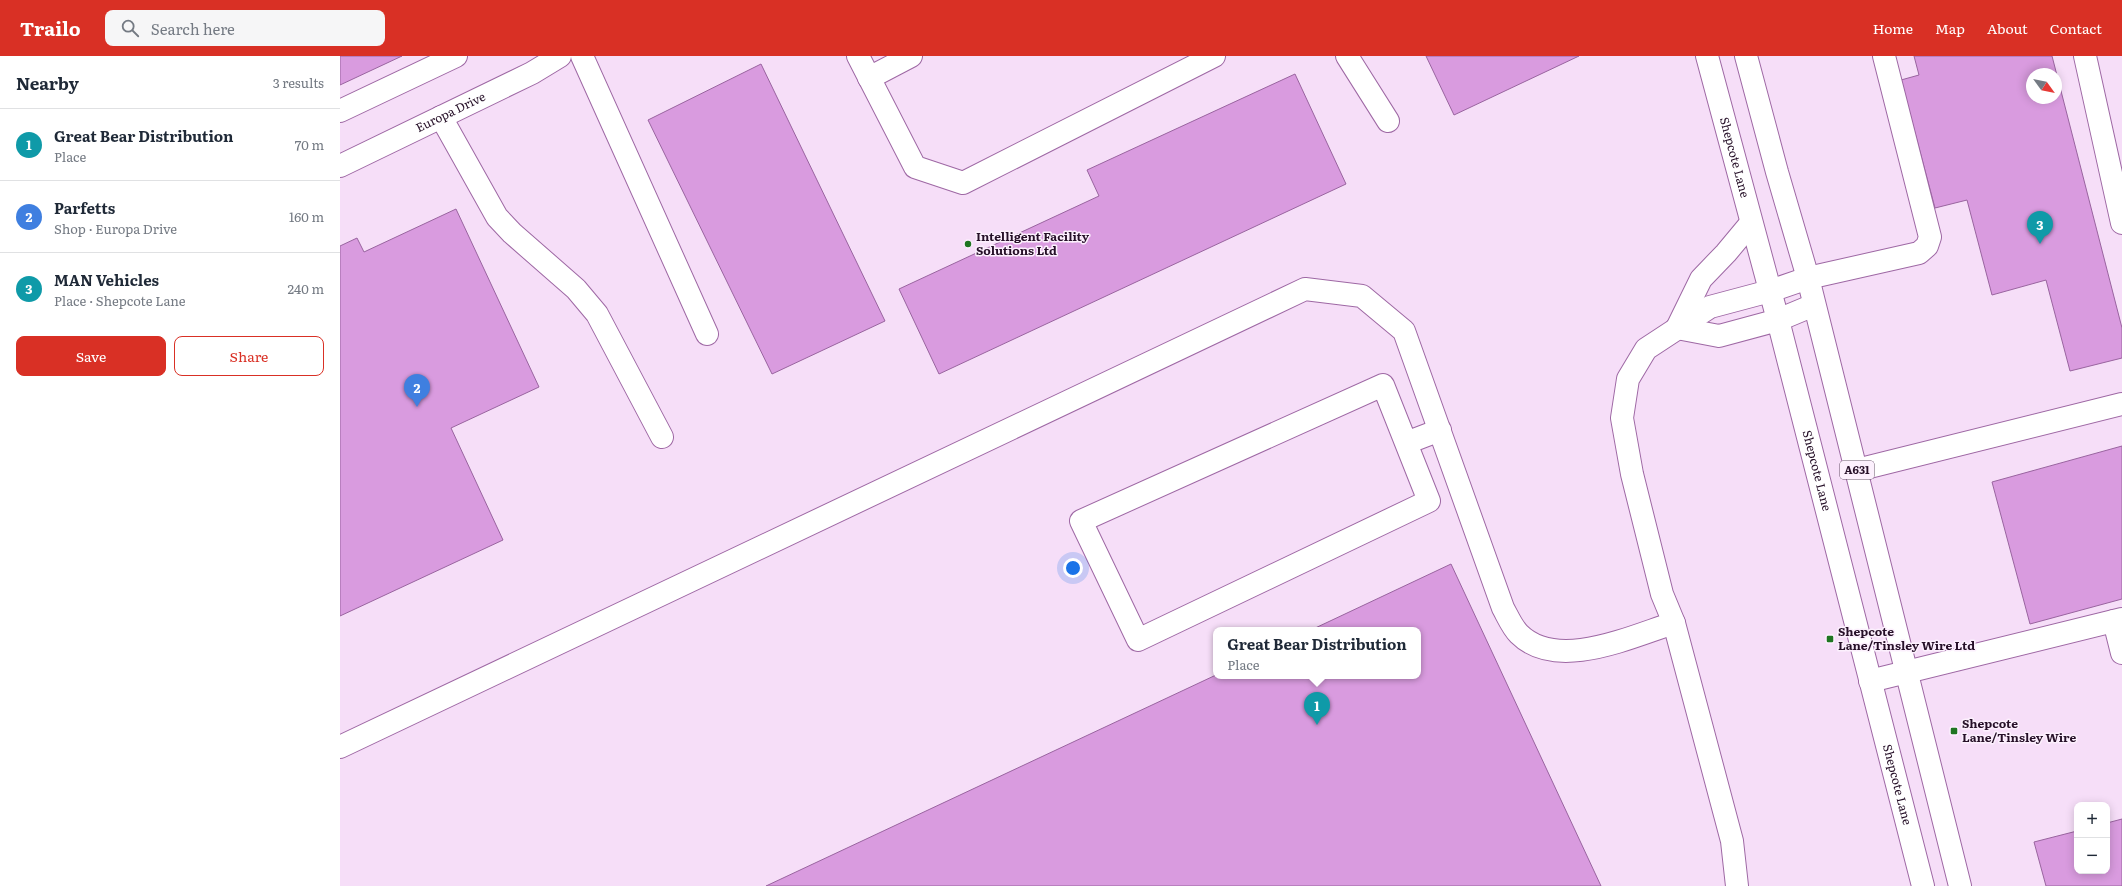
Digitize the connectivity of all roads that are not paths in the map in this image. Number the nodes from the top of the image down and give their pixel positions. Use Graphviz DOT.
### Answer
graph roads {
  1 [pos="456,56"];
  2 [pos="560,56"];
  3 [pos="582,56"];
  4 [pos="858,56"];
  5 [pos="911,56"];
  6 [pos="1214,56"];
  7 [pos="1347,56"];
  8 [pos="1708,56"];
  9 [pos="1746,56"];
  10 [pos="1884,56"];
  11 [pos="2085,56"];
  12 [pos="869,78"];
  13 [pos="340,111"];
  14 [pos="441,117"];
  15 [pos="1388,121"];
  16 [pos="340,166"];
  17 [pos="1751,222"];
  18 [pos="2122,223"];
  19 [pos="1808,278"];
  20 [pos="1770,291"];
  21 [pos="1814,305"];
  22 [pos="1778,320"];
  23 [pos="1677,328"];
  24 [pos="707,334"];
  25 [pos="2122,404"];
  26 [pos="1440,430"];
  27 [pos="662,437"];
  28 [pos="1406,443"];
  29 [pos="1857,470"];
  30 [pos="2118,620"];
  31 [pos="1674,623"];
  32 [pos="2122,653"];
  33 [pos="1907,672"];
  34 [pos="1870,681"];
  35 [pos="340,747"];
  36 [pos="1737,886"];
  37 [pos="1923,886"];
  38 [pos="1960,886"];
  1 -- 13 [label="main road"];
  2 -- 14 [label="main road, Europa Drive"];
  3 -- 24 [label="main road"];
  4 -- 12 [label="main road"];
  5 -- 12 [label="main road"];
  6 -- 12 [label="main road"];
  7 -- 15 [label="main road"];
  8 -- 17 [label="main road, Shepcote Lane"];
  9 -- 19 [label="main road, A631"];
  10 -- 19 [label="main road"];
  11 -- 18 [label="main road"];
  14 -- 16 [label="main road, Europa Drive"];
  14 -- 27 [label="main road"];
  17 -- 20 [label="main road, Shepcote Lane"];
  17 -- 23 [label="main road"];
  19 -- 20 [label="main road"];
  19 -- 21 [label="main road, A631"];
  20 -- 22 [label="main road, Shepcote Lane"];
  20 -- 23 [label="main road"];
  21 -- 22 [label="main road"];
  21 -- 29 [label="main road, A631"];
  22 -- 23 [label="main road"];
  22 -- 34 [label="main road, Shepcote Lane"];
  23 -- 31 [label="main road"];
  25 -- 29 [label="main road"];
  26 -- 28 [label="main road"];
  26 -- 31 [label="main road"];
  26 -- 35 [label="main road"];
  28 -- 28 [label="main road"];
  29 -- 33 [label="main road, A631"];
  30 -- 32 [label="main road"];
  30 -- 33 [label="main road"];
  31 -- 36 [label="main road"];
  33 -- 34 [label="main road"];
  33 -- 38 [label="main road, A631"];
  34 -- 37 [label="main road, Shepcote Lane"];
}
